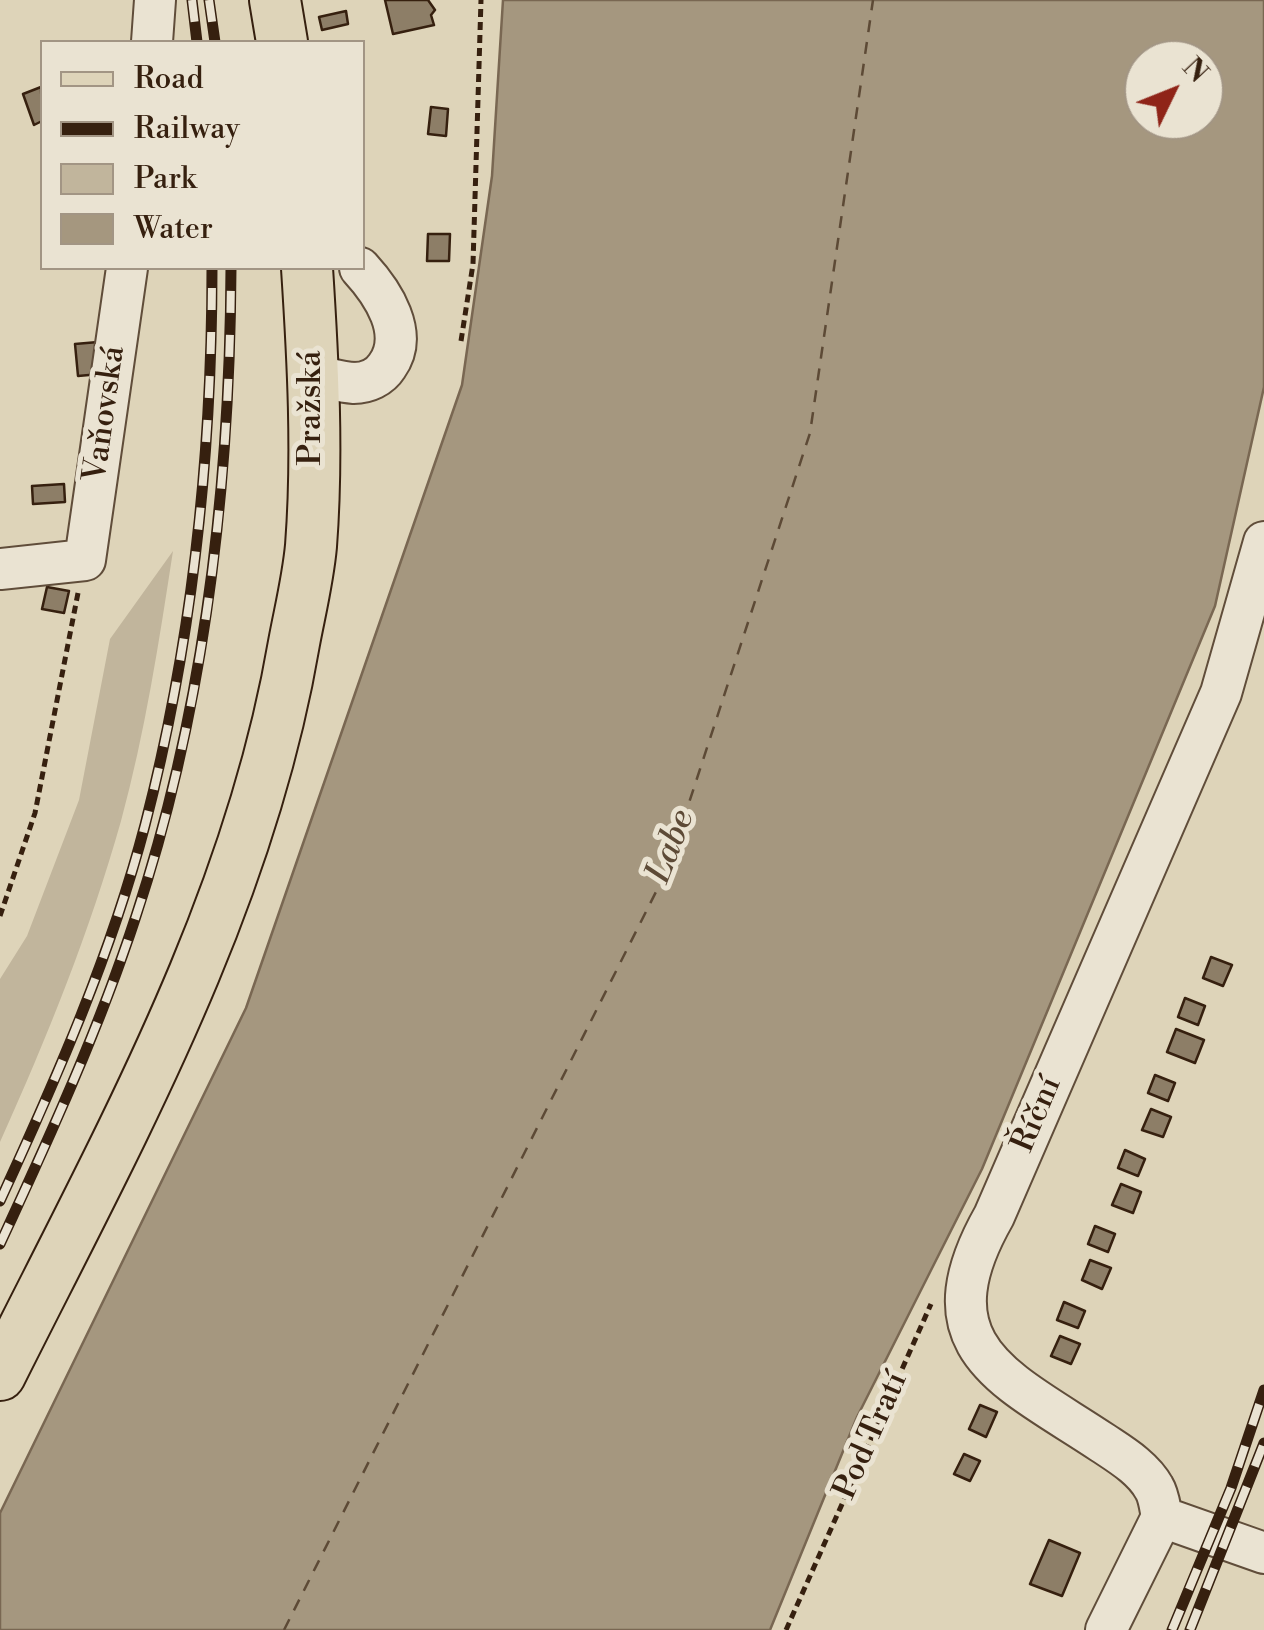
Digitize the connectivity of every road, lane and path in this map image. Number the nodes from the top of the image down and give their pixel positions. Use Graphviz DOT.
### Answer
graph roads {
  1 [pos="154,0"];
  2 [pos="274,0"];
  3 [pos="481,0"];
  4 [pos="152,40"];
  5 [pos="282,40"];
  6 [pos="127,270"];
  7 [pos="306,270"];
  8 [pos="362,270"];
  9 [pos="461,341"];
  10 [pos="314,376"];
  11 [pos="1264,542"];
  12 [pos="84,560"];
  13 [pos="0,569"];
  14 [pos="0,916"];
  15 [pos="935,1300"];
  16 [pos="0,1375"];
  17 [pos="1162,1518"];
  18 [pos="1264,1553"];
  19 [pos="786,1630"];
  20 [pos="1106,1630"];
  1 -- 4 [label="street"];
  2 -- 5 [label="main road"];
  3 -- 9 [label="path"];
  6 -- 12 [label="street, Vaňovská"];
  7 -- 10 [label="main road, Pražská"];
  8 -- 10 [label="street"];
  10 -- 16 [label="main road, Pražská"];
  11 -- 17 [label="street, Říční"];
  12 -- 13 [label="street"];
  12 -- 14 [label="path"];
  15 -- 19 [label="path, Pod Tratí"];
  17 -- 18 [label="street"];
  17 -- 20 [label="street"];
}
